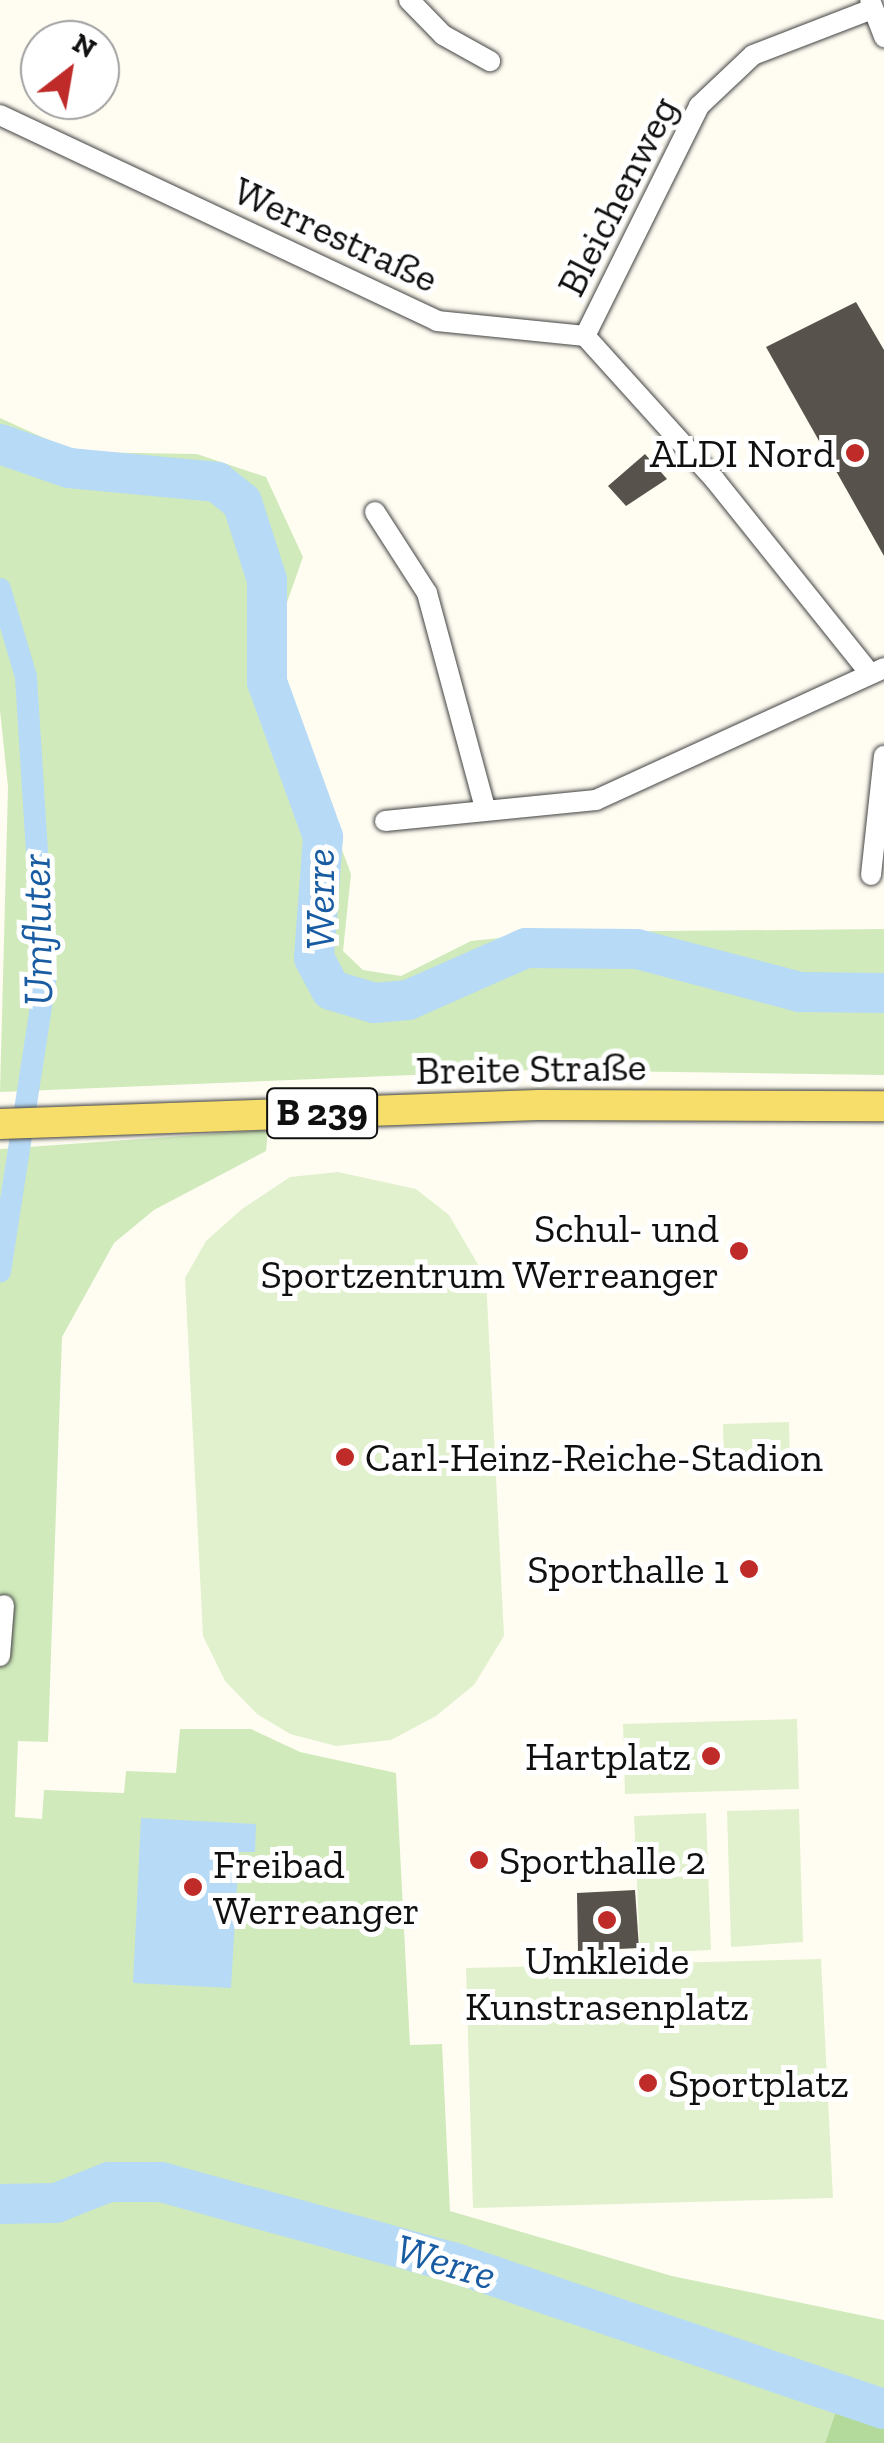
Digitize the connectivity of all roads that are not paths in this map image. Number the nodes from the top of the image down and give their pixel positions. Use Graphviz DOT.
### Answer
graph roads {
  1 [pos="409,0"];
  2 [pos="871,4"];
  3 [pos="884,37"];
  4 [pos="490,61"];
  5 [pos="0,115"];
  6 [pos="585,336"];
  7 [pos="375,512"];
  8 [pos="875,669"];
  9 [pos="884,756"];
  10 [pos="485,808"];
  11 [pos="384,821"];
  12 [pos="871,875"];
  13 [pos="884,1106"];
  14 [pos="0,1124"];
  15 [pos="4,1605"];
  16 [pos="0,1656"];
  1 -- 4 [label="street"];
  2 -- 3 [label="street"];
  2 -- 6 [label="street, Bleichenweg"];
  5 -- 6 [label="street, Werrestraße"];
  6 -- 8 [label="street"];
  7 -- 10 [label="street"];
  8 -- 10 [label="street"];
  9 -- 12 [label="street"];
  10 -- 11 [label="street"];
  13 -- 14 [label="main road, Breite Straße / B 239"];
  15 -- 16 [label="street"];
}
